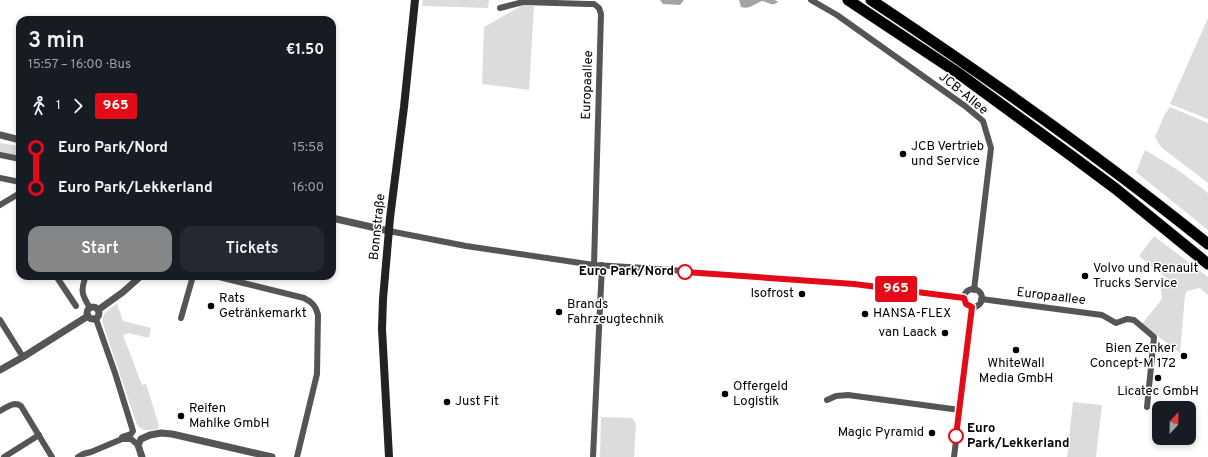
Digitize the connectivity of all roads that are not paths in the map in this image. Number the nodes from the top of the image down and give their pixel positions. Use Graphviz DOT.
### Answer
graph roads {
  1 [pos="415,0"];
  2 [pos="811,0"];
  3 [pos="848,0"];
  4 [pos="871,0"];
  5 [pos="500,8"];
  6 [pos="0,135"];
  7 [pos="16,139"];
  8 [pos="0,155"];
  9 [pos="16,159"];
  10 [pos="0,178"];
  11 [pos="16,181"];
  12 [pos="16,195"];
  13 [pos="0,205"];
  14 [pos="336,219"];
  15 [pos="389,231"];
  16 [pos="1208,244"];
  17 [pos="1208,264"];
  18 [pos="594,265"];
  19 [pos="602,266"];
  20 [pos="59,280"];
  21 [pos="84,280"];
  22 [pos="136,280"];
  23 [pos="191,280"];
  24 [pos="231,280"];
  25 [pos="974,290"];
  26 [pos="82,292"];
  27 [pos="70,297"];
  28 [pos="964,298"];
  29 [pos="981,300"];
  30 [pos="76,306"];
  31 [pos="972,307"];
  32 [pos="90,308"];
  33 [pos="98,310"];
  34 [pos="88,316"];
  35 [pos="181,318"];
  36 [pos="96,319"];
  37 [pos="0,320"];
  38 [pos="23,357"];
  39 [pos="0,370"];
  40 [pos="827,400"];
  41 [pos="1147,407"];
  42 [pos="960,410"];
  43 [pos="0,411"];
  44 [pos="39,435"];
  45 [pos="122,439"];
  46 [pos="140,451"];
  47 [pos="388,455"];
  48 [pos="4,457"];
  49 [pos="52,457"];
  50 [pos="78,457"];
  51 [pos="272,457"];
  52 [pos="297,457"];
  53 [pos="593,457"];
  54 [pos="954,457"];
  1 -- 15 [label="main road, Bonnstraße"];
  2 -- 25 [label="street, JCB-Allee"];
  3 -- 17 [label="highway"];
  4 -- 16 [label="highway"];
  5 -- 18 [label="street, Europaallee"];
  6 -- 7 [label="street"];
  8 -- 9 [label="street"];
  10 -- 11 [label="street"];
  12 -- 13 [label="street"];
  14 -- 15 [label="street"];
  15 -- 18 [label="street"];
  15 -- 47 [label="main road, Bonnstraße"];
  18 -- 19 [label="street"];
  19 -- 28 [label="street"];
  19 -- 53 [label="street"];
  20 -- 27 [label="street"];
  21 -- 26 [label="street"];
  22 -- 33 [label="street"];
  23 -- 35 [label="street"];
  24 -- 52 [label="street"];
  25 -- 28 [label="street"];
  25 -- 29 [label="street"];
  26 -- 27 [label="street"];
  26 -- 32 [label="street"];
  27 -- 30 [label="street"];
  28 -- 31 [label="street"];
  29 -- 31 [label="street"];
  29 -- 41 [label="street, Europaallee"];
  31 -- 42 [label="street"];
  32 -- 33 [label="street"];
  32 -- 34 [label="street"];
  33 -- 36 [label="street"];
  34 -- 36 [label="street"];
  34 -- 38 [label="street"];
  36 -- 45 [label="street"];
  37 -- 38 [label="street"];
  38 -- 39 [label="street"];
  40 -- 42 [label="street"];
  42 -- 54 [label="street"];
  43 -- 44 [label="street"];
  44 -- 48 [label="street"];
  44 -- 49 [label="street"];
  45 -- 46 [label="street"];
  45 -- 50 [label="street"];
  46 -- 51 [label="street"];
}
